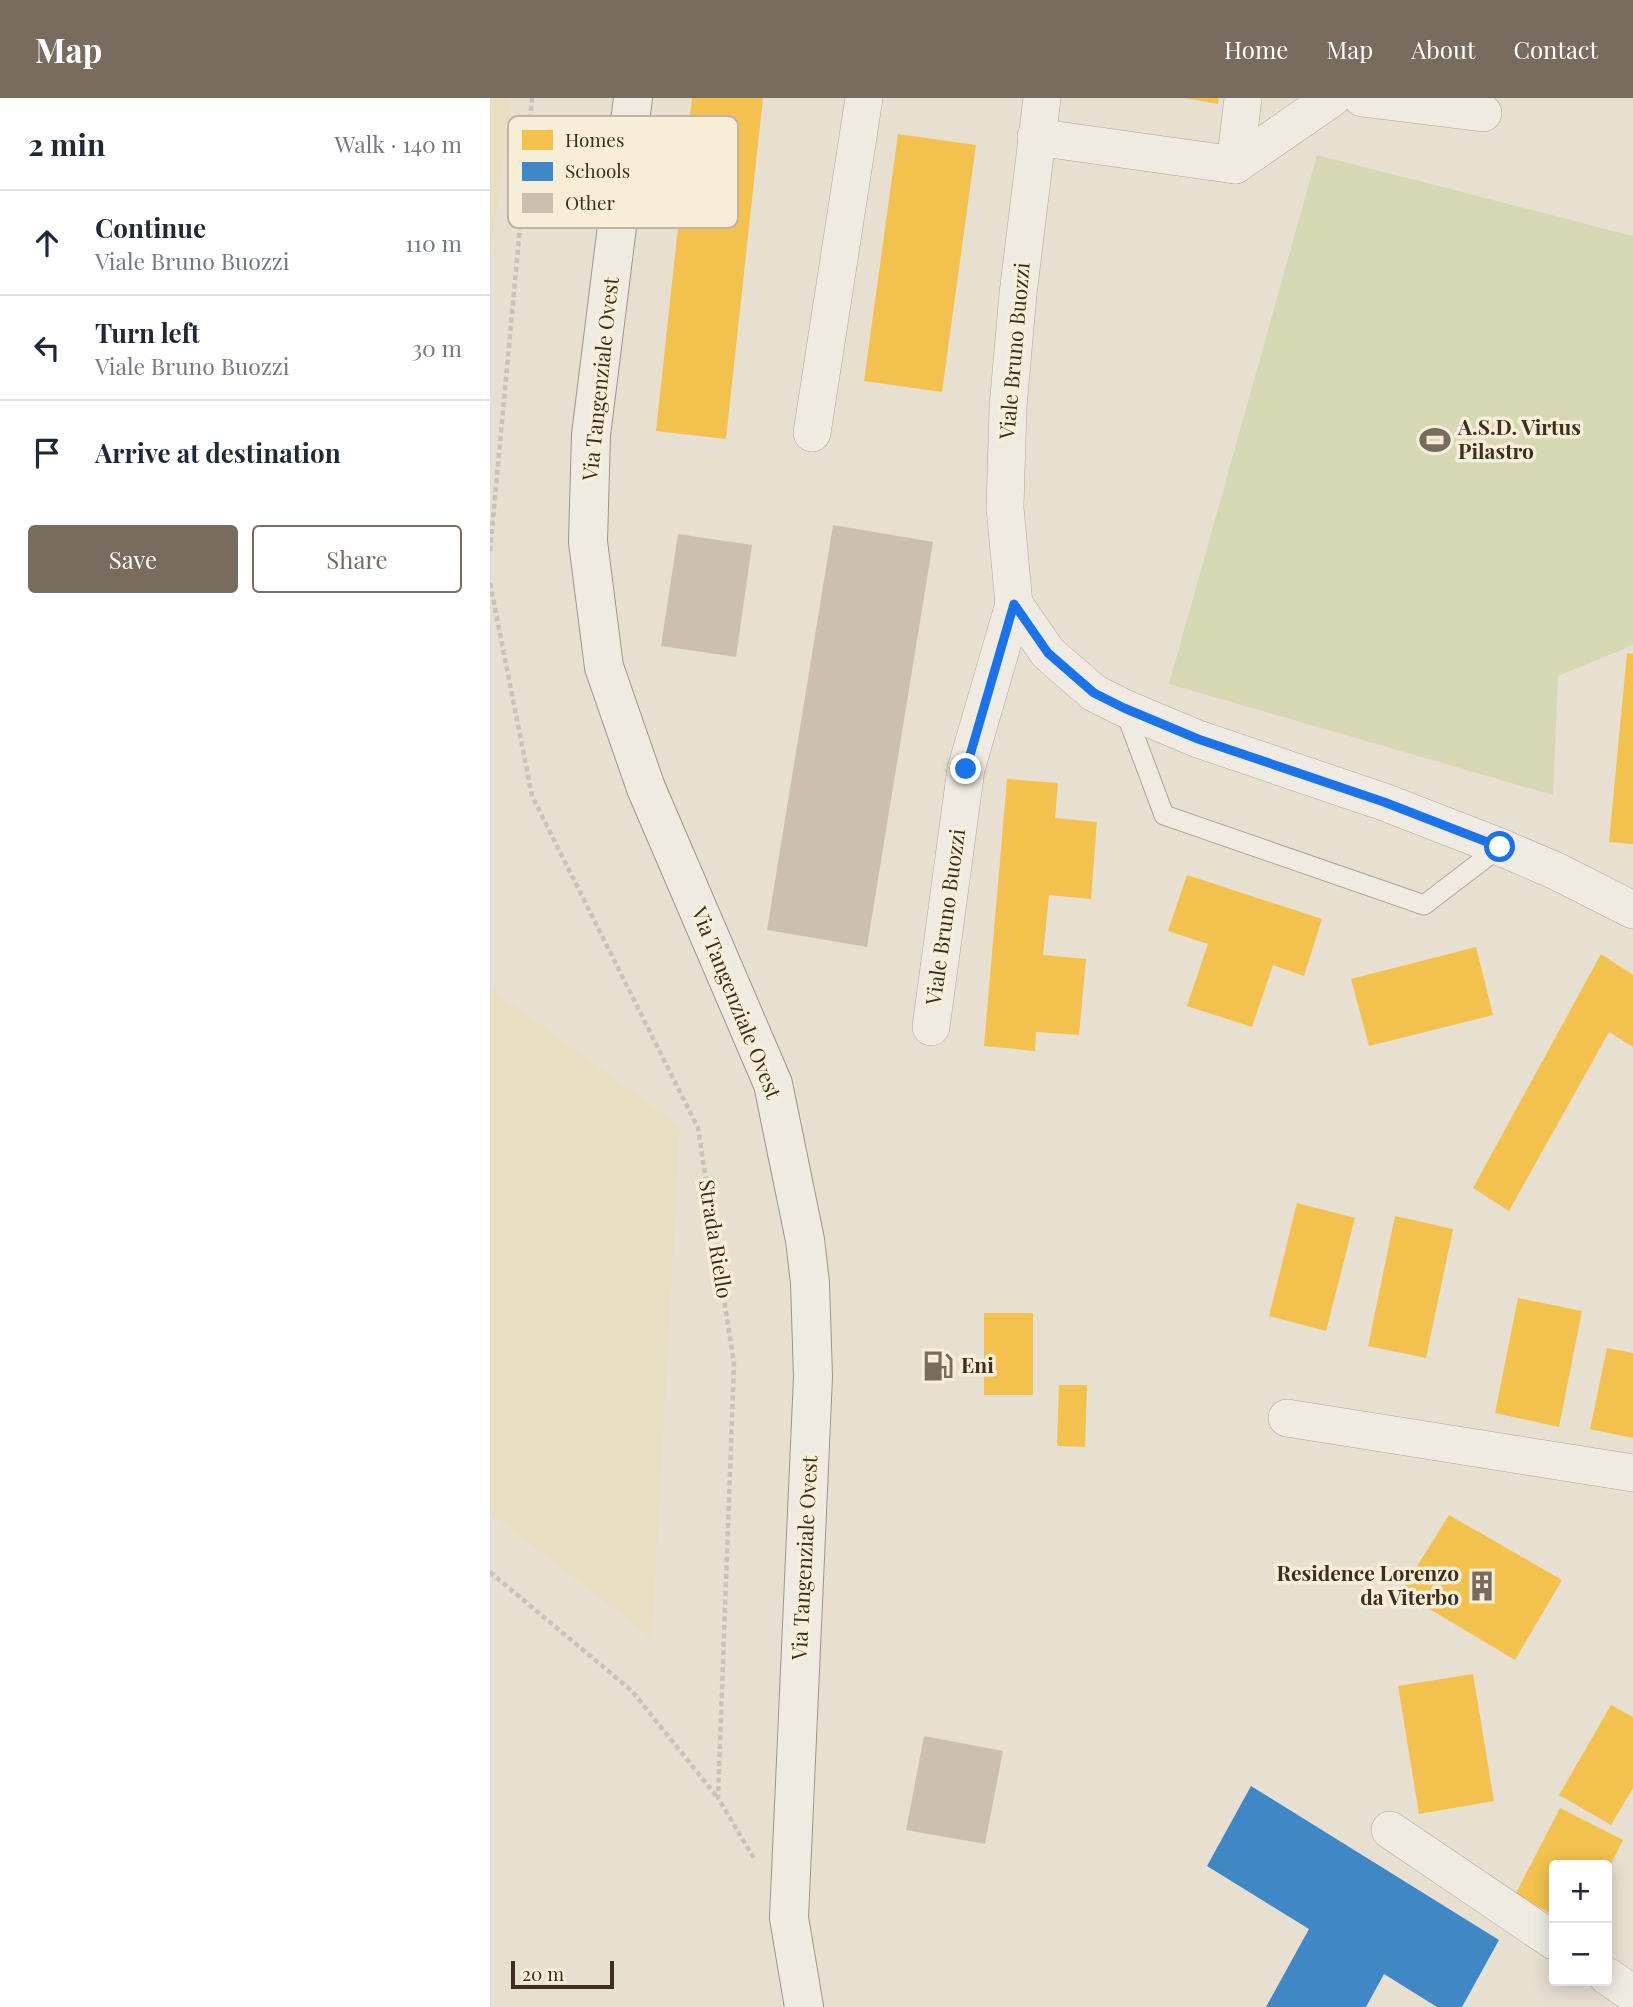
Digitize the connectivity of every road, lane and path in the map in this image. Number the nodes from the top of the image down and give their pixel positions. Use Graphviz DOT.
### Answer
graph roads {
  1 [pos="532,98"];
  2 [pos="633,98"];
  3 [pos="864,98"];
  4 [pos="1042,98"];
  5 [pos="1243,98"];
  6 [pos="1332,98"];
  7 [pos="1362,98"];
  8 [pos="1483,113"];
  9 [pos="530,116"];
  10 [pos="631,116"];
  11 [pos="1037,136"];
  12 [pos="1235,165"];
  13 [pos="520,228"];
  14 [pos="617,228"];
  15 [pos="813,433"];
  16 [pos="490,551"];
  17 [pos="490,583"];
  18 [pos="1014,604"];
  19 [pos="1124,708"];
  20 [pos="1500,847"];
  21 [pos="1633,910"];
  22 [pos="931,1027"];
  23 [pos="1287,1418"];
  24 [pos="1633,1473"];
  25 [pos="490,1572"];
  26 [pos="718,1798"];
  27 [pos="1390,1830"];
  28 [pos="761,1870"];
  29 [pos="1549,1938"];
  30 [pos="1612,1979"];
  31 [pos="1633,1994"];
  32 [pos="804,2007"];
  1 -- 9 [label="path"];
  2 -- 10 [label="main road, Via Tangenziale Ovest"];
  3 -- 15 [label="street"];
  4 -- 11 [label="street, Viale Bruno Buozzi"];
  5 -- 12 [label="street"];
  6 -- 12 [label="street"];
  7 -- 8 [label="street"];
  11 -- 12 [label="street"];
  11 -- 18 [label="street, Viale Bruno Buozzi"];
  13 -- 16 [label="path"];
  14 -- 32 [label="main road, Via Tangenziale Ovest"];
  17 -- 26 [label="path, Strada Riello"];
  18 -- 19 [label="street, Viale Bruno Buozzi"];
  18 -- 22 [label="street, Viale Bruno Buozzi"];
  19 -- 20 [label="street, Viale Bruno Buozzi"];
  19 -- 20 [label="lane"];
  20 -- 21 [label="street, Viale Bruno Buozzi"];
  23 -- 24 [label="street"];
  25 -- 26 [label="path"];
  26 -- 28 [label="path"];
  27 -- 29 [label="street"];
  30 -- 31 [label="street"];
}
